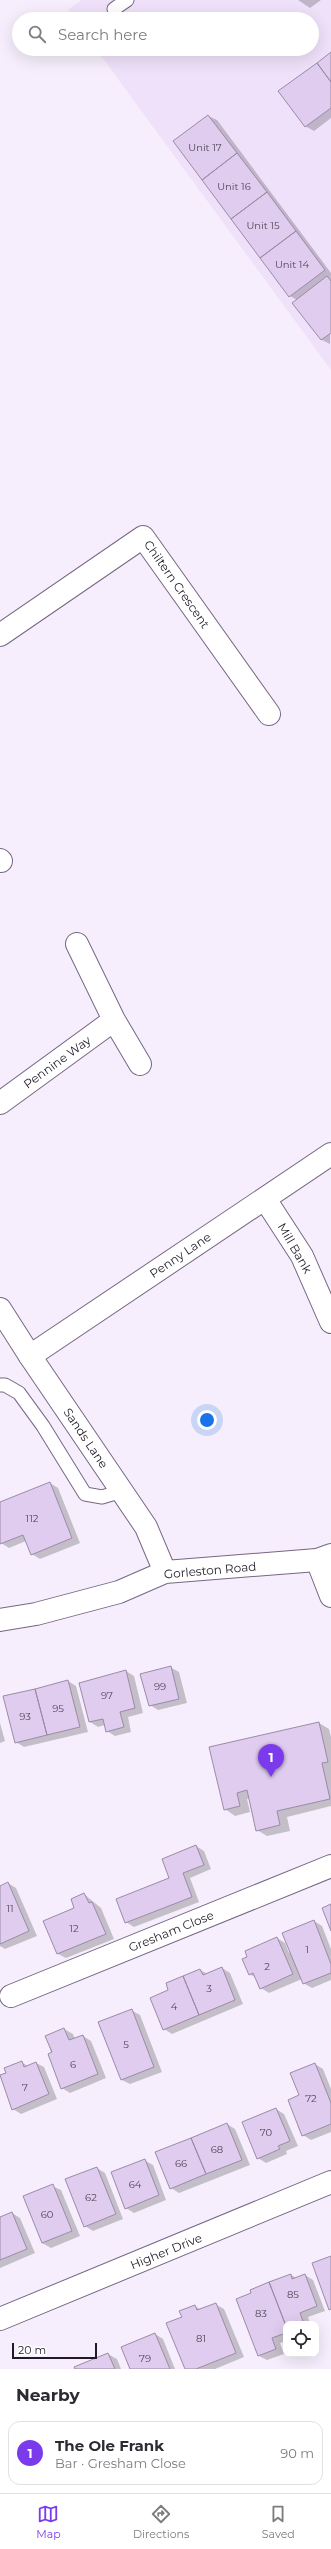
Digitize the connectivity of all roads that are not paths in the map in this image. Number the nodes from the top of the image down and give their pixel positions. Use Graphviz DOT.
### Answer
graph roads {
  1 [pos="127,0"];
  2 [pos="114,10"];
  3 [pos="0,634"];
  4 [pos="269,714"];
  5 [pos="77,944"];
  6 [pos="114,1020"];
  7 [pos="140,1064"];
  8 [pos="0,1103"];
  9 [pos="331,1154"];
  10 [pos="265,1199"];
  11 [pos="0,1309"];
  12 [pos="331,1322"];
  13 [pos="30,1356"];
  14 [pos="0,1385"];
  15 [pos="122,1491"];
  16 [pos="324,1557"];
  17 [pos="165,1572"];
  18 [pos="331,1596"];
  19 [pos="0,1620"];
  20 [pos="331,1866"];
  21 [pos="10,1996"];
  22 [pos="331,2182"];
  23 [pos="0,2319"];
  1 -- 2 [label="lane"];
  3 -- 4 [label="street, Chiltern Crescent"];
  5 -- 6 [label="street"];
  6 -- 7 [label="street"];
  6 -- 8 [label="street, Pennine Way"];
  9 -- 10 [label="street, Penny Lane"];
  10 -- 12 [label="street, Mill Bank"];
  10 -- 13 [label="street, Penny Lane"];
  11 -- 13 [label="street, Sands Lane"];
  13 -- 15 [label="street, Sands Lane"];
  14 -- 15 [label="lane"];
  15 -- 17 [label="street, Sands Lane"];
  16 -- 17 [label="street, Gorleston Road"];
  16 -- 18 [label="street"];
  17 -- 19 [label="street, Gorleston Road"];
  20 -- 21 [label="street, Gresham Close"];
  22 -- 23 [label="street, Higher Drive"];
}
